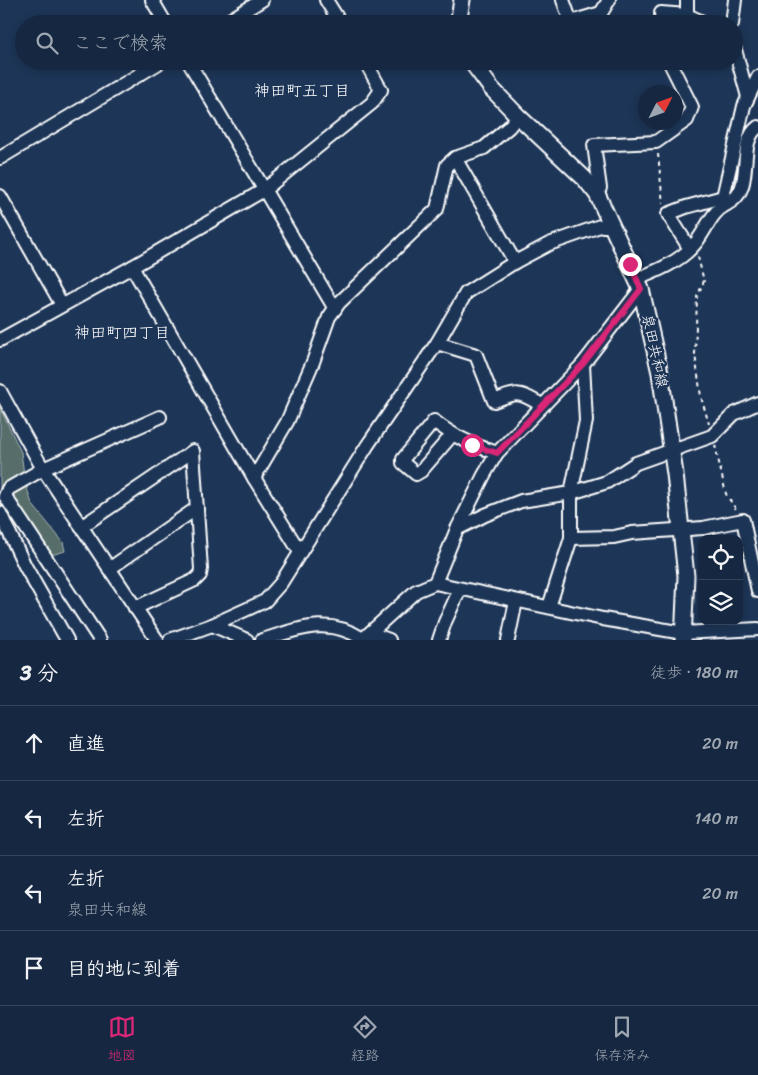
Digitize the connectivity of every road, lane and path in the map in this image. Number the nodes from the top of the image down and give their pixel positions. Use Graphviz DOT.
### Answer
graph roads {
  1 [pos="152,0"];
  2 [pos="262,0"];
  3 [pos="326,0"];
  4 [pos="462,0"];
  5 [pos="564,0"];
  6 [pos="609,0"];
  7 [pos="687,0"];
  8 [pos="735,0"];
  9 [pos="161,15"];
  10 [pos="238,15"];
  11 [pos="335,15"];
  12 [pos="460,15"];
  13 [pos="569,15"];
  14 [pos="594,15"];
  15 [pos="661,15"];
  16 [pos="687,15"];
  17 [pos="733,15"];
  18 [pos="147,70"];
  19 [pos="193,70"];
  20 [pos="370,70"];
  21 [pos="478,70"];
  22 [pos="674,70"];
  23 [pos="741,70"];
  24 [pos="758,77"];
  25 [pos="748,97"];
  26 [pos="518,116"];
  27 [pos="758,127"];
  28 [pos="656,142"];
  29 [pos="0,158"];
  30 [pos="455,158"];
  31 [pos="264,190"];
  32 [pos="597,194"];
  33 [pos="0,196"];
  34 [pos="725,200"];
  35 [pos="668,214"];
  36 [pos="611,226"];
  37 [pos="692,247"];
  38 [pos="515,262"];
  39 [pos="132,267"];
  40 [pos="639,284"];
  41 [pos="62,305"];
  42 [pos="336,309"];
  43 [pos="0,340"];
  44 [pos="437,343"];
  45 [pos="583,364"];
  46 [pos="0,390"];
  47 [pos="758,403"];
  48 [pos="542,405"];
  49 [pos="160,417"];
  50 [pos="452,435"];
  51 [pos="712,436"];
  52 [pos="672,450"];
  53 [pos="497,453"];
  54 [pos="43,469"];
  55 [pos="254,478"];
  56 [pos="571,493"];
  57 [pos="197,508"];
  58 [pos="0,513"];
  59 [pos="743,520"];
  60 [pos="81,526"];
  61 [pos="457,529"];
  62 [pos="681,530"];
  63 [pos="571,538"];
  64 [pos="300,552"];
  65 [pos="109,568"];
  66 [pos="435,582"];
  67 [pos="460,589"];
  68 [pos="758,591"];
  69 [pos="516,601"];
  70 [pos="549,607"];
  71 [pos="135,608"];
  72 [pos="212,625"];
  73 [pos="758,629"];
  74 [pos="683,636"];
  75 [pos="365,638"];
  76 [pos="67,640"];
  77 [pos="100,640"];
  78 [pos="156,640"];
  79 [pos="170,640"];
  80 [pos="248,640"];
  81 [pos="262,640"];
  82 [pos="388,640"];
  83 [pos="439,640"];
  84 [pos="508,640"];
  1 -- 9 [label="street"];
  2 -- 10 [label="street"];
  3 -- 11 [label="street"];
  4 -- 12 [label="main road"];
  5 -- 13 [label="street"];
  6 -- 14 [label="street"];
  7 -- 16 [label="street"];
  8 -- 17 [label="street"];
  15 -- 16 [label="street"];
  18 -- 29 [label="street"];
  19 -- 31 [label="street"];
  20 -- 31 [label="street"];
  21 -- 26 [label="main road, 泉田共和線"];
  22 -- 28 [label="street"];
  23 -- 25 [label="street"];
  24 -- 25 [label="street"];
  25 -- 34 [label="street"];
  26 -- 30 [label="street"];
  26 -- 32 [label="main road, 泉田共和線"];
  27 -- 34 [label="street"];
  28 -- 32 [label="street"];
  28 -- 35 [label="path"];
  30 -- 38 [label="street"];
  30 -- 42 [label="street"];
  31 -- 39 [label="street"];
  31 -- 42 [label="street"];
  32 -- 36 [label="main road, 泉田共和線"];
  33 -- 41 [label="street"];
  34 -- 35 [label="street"];
  34 -- 37 [label="street"];
  35 -- 37 [label="street"];
  36 -- 38 [label="street"];
  36 -- 40 [label="main road, 泉田共和線"];
  37 -- 40 [label="street"];
  37 -- 51 [label="path"];
  38 -- 44 [label="street"];
  39 -- 41 [label="street"];
  39 -- 55 [label="street"];
  40 -- 45 [label="street"];
  40 -- 52 [label="main road, 泉田共和線"];
  41 -- 43 [label="street"];
  42 -- 55 [label="street"];
  44 -- 48 [label="street"];
  44 -- 64 [label="street"];
  45 -- 48 [label="street"];
  45 -- 56 [label="street"];
  46 -- 54 [label="street"];
  47 -- 51 [label="street"];
  48 -- 53 [label="street"];
  49 -- 54 [label="street"];
  50 -- 53 [label="street"];
  51 -- 52 [label="street"];
  51 -- 59 [label="path"];
  52 -- 56 [label="street"];
  52 -- 62 [label="main road, 泉田共和線"];
  53 -- 61 [label="street"];
  54 -- 60 [label="street"];
  54 -- 77 [label="street"];
  55 -- 64 [label="street"];
  56 -- 61 [label="street"];
  56 -- 63 [label="street"];
  57 -- 60 [label="street"];
  57 -- 65 [label="street"];
  57 -- 71 [label="street"];
  58 -- 76 [label="street"];
  59 -- 62 [label="street"];
  59 -- 68 [label="street"];
  60 -- 65 [label="street"];
  61 -- 66 [label="street"];
  62 -- 63 [label="street"];
  62 -- 74 [label="main road, 泉田共和線"];
  63 -- 70 [label="street"];
  64 -- 72 [label="street"];
  65 -- 71 [label="street"];
  66 -- 67 [label="street"];
  66 -- 75 [label="street"];
  67 -- 69 [label="street"];
  67 -- 83 [label="street"];
  69 -- 70 [label="street"];
  69 -- 84 [label="street"];
  70 -- 74 [label="street"];
  71 -- 78 [label="street"];
  72 -- 79 [label="street"];
  72 -- 80 [label="street"];
  73 -- 74 [label="street"];
  75 -- 81 [label="street"];
  75 -- 82 [label="street"];
}
